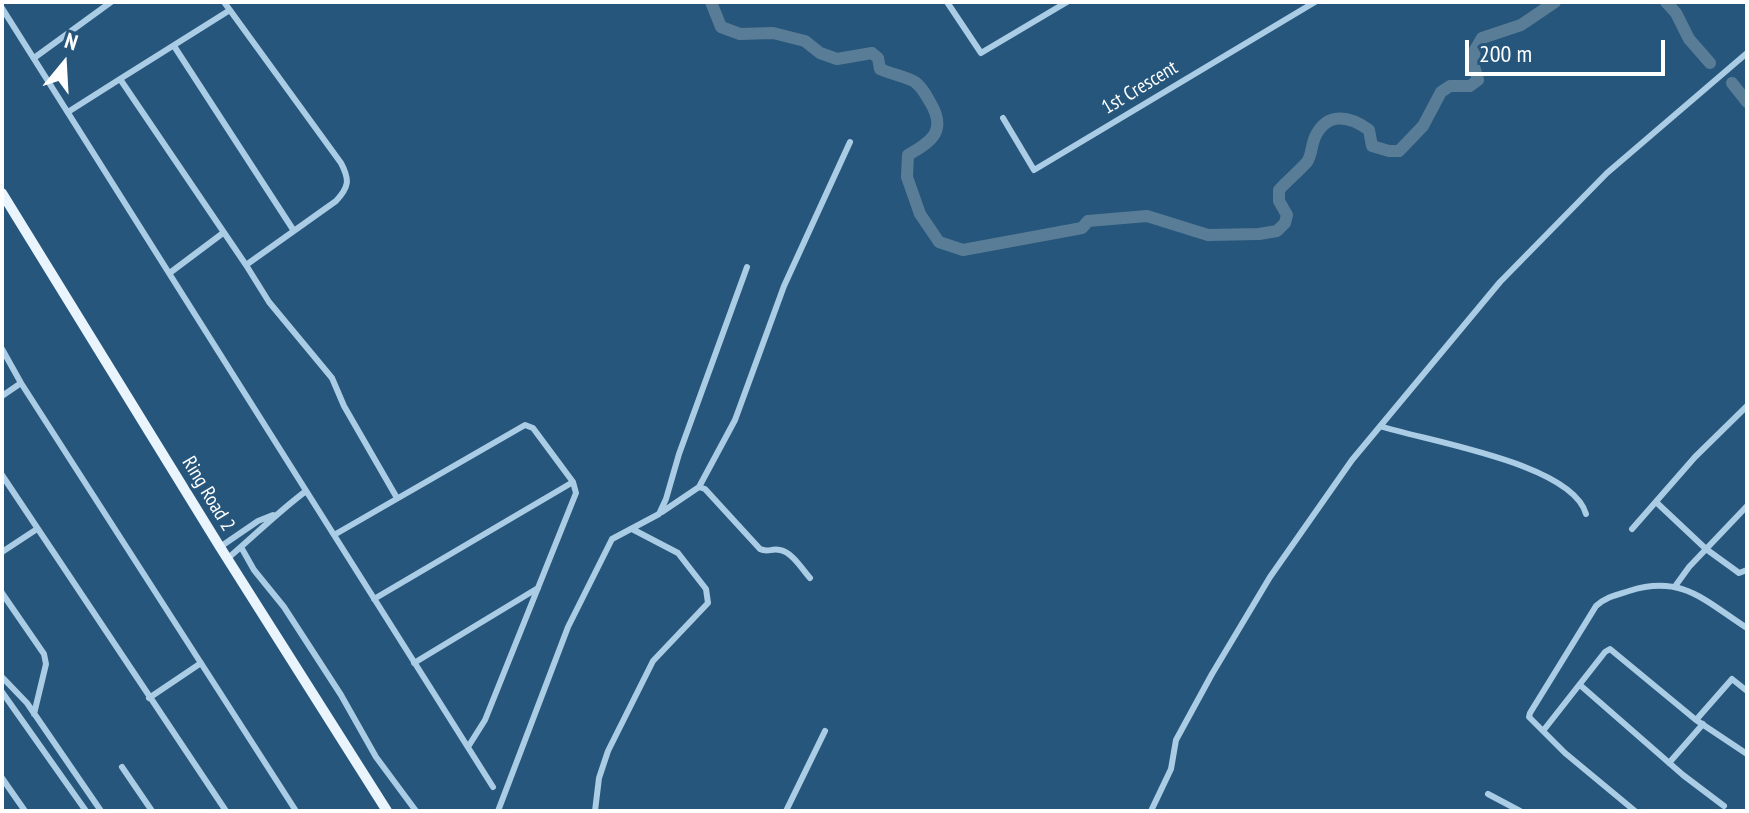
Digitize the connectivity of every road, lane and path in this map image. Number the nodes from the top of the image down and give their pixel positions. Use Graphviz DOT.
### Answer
graph roads {
  1 [pos="9,2"];
  2 [pos="111,2"];
  3 [pos="224,2"];
  4 [pos="947,2"];
  5 [pos="1067,2"];
  6 [pos="1315,2"];
  7 [pos="2,8"];
  8 [pos="230,10"];
  9 [pos="174,46"];
  10 [pos="1747,53"];
  11 [pos="34,58"];
  12 [pos="120,79"];
  13 [pos="68,112"];
  14 [pos="1003,118"];
  15 [pos="850,142"];
  16 [pos="2,193"];
  17 [pos="294,231"];
  18 [pos="223,233"];
  19 [pos="246,265"];
  20 [pos="747,267"];
  21 [pos="171,272"];
  22 [pos="2,349"];
  23 [pos="21,383"];
  24 [pos="2,396"];
  25 [pos="1747,406"];
  26 [pos="1380,426"];
  27 [pos="2,475"];
  28 [pos="573,482"];
  29 [pos="699,487"];
  30 [pos="306,491"];
  31 [pos="397,498"];
  32 [pos="1656,502"];
  33 [pos="1747,506"];
  34 [pos="659,514"];
  35 [pos="1586,514"];
  36 [pos="273,515"];
  37 [pos="37,529"];
  38 [pos="632,529"];
  39 [pos="1632,529"];
  40 [pos="334,535"];
  41 [pos="220,547"];
  42 [pos="241,547"];
  43 [pos="1706,549"];
  44 [pos="2,552"];
  45 [pos="227,559"];
  46 [pos="1747,570"];
  47 [pos="810,578"];
  48 [pos="1676,585"];
  49 [pos="538,588"];
  50 [pos="2,593"];
  51 [pos="374,599"];
  52 [pos="1747,628"];
  53 [pos="201,663"];
  54 [pos="414,663"];
  55 [pos="2,677"];
  56 [pos="1580,685"];
  57 [pos="15,688"];
  58 [pos="1747,691"];
  59 [pos="4,694"];
  60 [pos="149,698"];
  61 [pos="34,714"];
  62 [pos="1700,722"];
  63 [pos="825,731"];
  64 [pos="1543,731"];
  65 [pos="468,747"];
  66 [pos="1747,754"];
  67 [pos="1669,763"];
  68 [pos="122,767"];
  69 [pos="2,778"];
  70 [pos="493,787"];
  71 [pos="1488,794"];
  72 [pos="1724,806"];
  73 [pos="25,811"];
  74 [pos="86,811"];
  75 [pos="101,811"];
  76 [pos="152,811"];
  77 [pos="226,811"];
  78 [pos="296,811"];
  79 [pos="387,811"];
  80 [pos="416,811"];
  81 [pos="498,811"];
  82 [pos="595,811"];
  83 [pos="786,811"];
  84 [pos="1151,811"];
  85 [pos="1520,811"];
  86 [pos="1635,811"];
  1 -- 7 [label="street"];
  2 -- 11 [label="street"];
  3 -- 8 [label="street"];
  4 -- 5 [label="street"];
  6 -- 14 [label="street, 1st Crescent"];
  7 -- 11 [label="street"];
  8 -- 9 [label="street"];
  8 -- 17 [label="street"];
  9 -- 12 [label="street"];
  9 -- 17 [label="street"];
  10 -- 26 [label="street"];
  11 -- 13 [label="street"];
  12 -- 13 [label="street"];
  12 -- 18 [label="street"];
  13 -- 21 [label="street"];
  15 -- 29 [label="street"];
  16 -- 41 [label="main road, Ring Road 2"];
  17 -- 19 [label="street"];
  18 -- 19 [label="street"];
  18 -- 21 [label="street"];
  19 -- 31 [label="street"];
  20 -- 34 [label="street"];
  21 -- 30 [label="street"];
  22 -- 23 [label="street"];
  23 -- 24 [label="street"];
  23 -- 53 [label="street"];
  25 -- 32 [label="street"];
  26 -- 35 [label="street"];
  26 -- 84 [label="street"];
  27 -- 37 [label="street"];
  28 -- 31 [label="street"];
  28 -- 49 [label="street"];
  28 -- 51 [label="street"];
  29 -- 34 [label="street"];
  29 -- 47 [label="street"];
  30 -- 36 [label="street"];
  30 -- 40 [label="street"];
  31 -- 40 [label="street"];
  32 -- 39 [label="street"];
  32 -- 43 [label="street"];
  33 -- 43 [label="street"];
  34 -- 38 [label="street"];
  36 -- 41 [label="street"];
  36 -- 42 [label="street"];
  37 -- 44 [label="street"];
  37 -- 60 [label="street"];
  38 -- 81 [label="street"];
  38 -- 82 [label="street"];
  40 -- 51 [label="street"];
  41 -- 45 [label="main road, Ring Road 2"];
  42 -- 45 [label="street"];
  42 -- 80 [label="street"];
  43 -- 46 [label="street"];
  43 -- 48 [label="street"];
  45 -- 79 [label="main road, Ring Road 2"];
  48 -- 52 [label="street"];
  48 -- 64 [label="street"];
  49 -- 54 [label="street"];
  49 -- 65 [label="street"];
  50 -- 61 [label="street"];
  51 -- 54 [label="street"];
  53 -- 60 [label="street"];
  53 -- 78 [label="street"];
  54 -- 65 [label="street"];
  55 -- 57 [label="street"];
  56 -- 62 [label="street"];
  56 -- 64 [label="street"];
  56 -- 67 [label="street"];
  57 -- 59 [label="street"];
  57 -- 61 [label="street"];
  58 -- 62 [label="street"];
  59 -- 74 [label="street"];
  60 -- 77 [label="street"];
  61 -- 75 [label="street"];
  62 -- 66 [label="street"];
  62 -- 67 [label="street"];
  63 -- 83 [label="street"];
  64 -- 86 [label="street"];
  65 -- 70 [label="street"];
  67 -- 72 [label="street"];
  68 -- 76 [label="street"];
  69 -- 73 [label="street"];
  71 -- 85 [label="street"];
}
